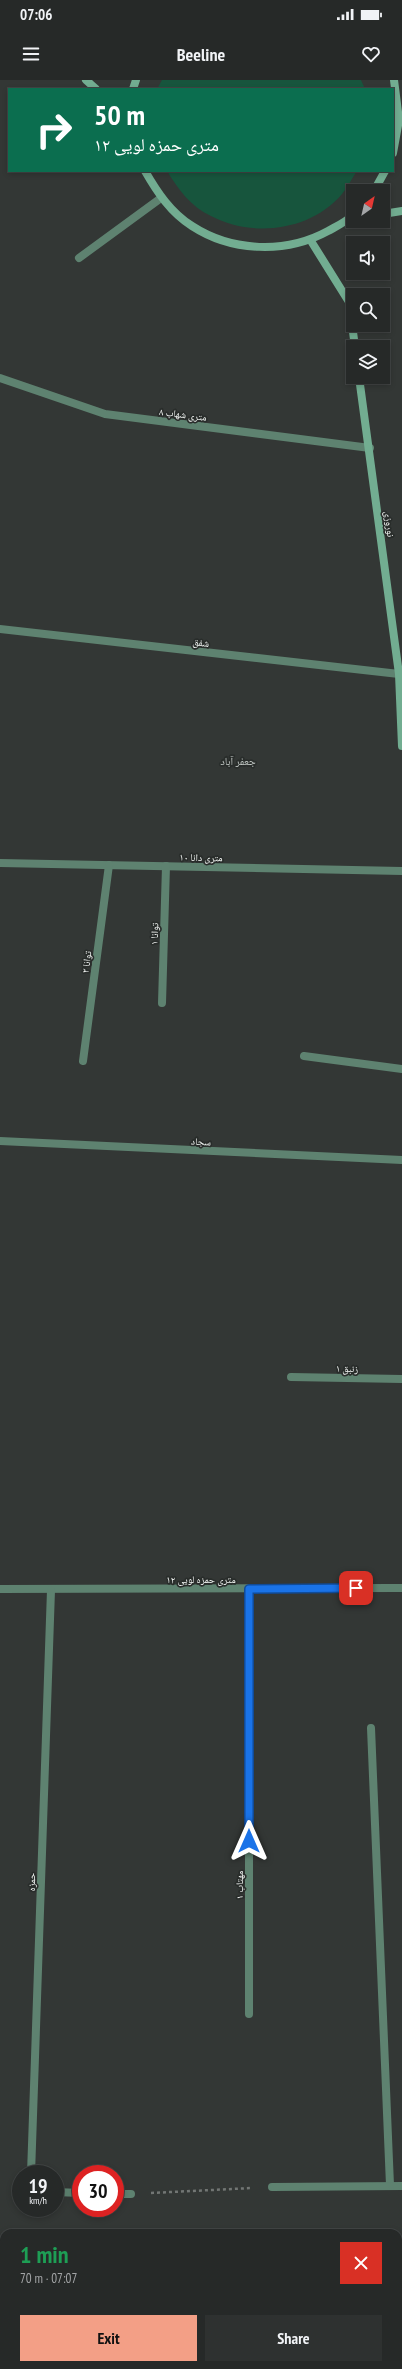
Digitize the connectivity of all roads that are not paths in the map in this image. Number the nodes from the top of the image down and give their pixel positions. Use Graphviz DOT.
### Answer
graph roads {
  1 [pos="86,80"];
  2 [pos="394,80"];
  3 [pos="95,88"];
  4 [pos="394,147"];
  5 [pos="146,172"];
  6 [pos="384,172"];
  7 [pos="378,184"];
  8 [pos="161,198"];
  9 [pos="402,211"];
  10 [pos="390,213"];
  11 [pos="346,221"];
  12 [pos="311,241"];
  13 [pos="78,258"];
  14 [pos="354,340"];
  15 [pos="0,378"];
  16 [pos="360,384"];
  17 [pos="370,448"];
  18 [pos="0,629"];
  19 [pos="399,674"];
  20 [pos="402,746"];
  21 [pos="0,863"];
  22 [pos="109,865"];
  23 [pos="166,866"];
  24 [pos="402,871"];
  25 [pos="162,1003"];
  26 [pos="304,1056"];
  27 [pos="83,1061"];
  28 [pos="402,1069"];
  29 [pos="0,1140"];
  30 [pos="402,1160"];
  31 [pos="291,1377"];
  32 [pos="402,1379"];
  33 [pos="402,1588"];
  34 [pos="0,1589"];
  35 [pos="249,1589"];
  36 [pos="51,1590"];
  37 [pos="371,1728"];
  38 [pos="249,2014"];
  39 [pos="31,2165"];
  40 [pos="390,2185"];
  41 [pos="402,2186"];
  42 [pos="272,2187"];
  43 [pos="124,2194"];
  44 [pos="131,2194"];
  1 -- 3 [label="street"];
  2 -- 4 [label="street"];
  5 -- 8 [label="street"];
  6 -- 7 [label="street"];
  8 -- 12 [label="street"];
  8 -- 13 [label="street"];
  9 -- 10 [label="street"];
  11 -- 12 [label="street"];
  12 -- 14 [label="street"];
  15 -- 17 [label="street, ۸ متری شهاب"];
  16 -- 17 [label="street, نوروزی"];
  17 -- 19 [label="street, نوروزی"];
  18 -- 19 [label="street, شفق"];
  19 -- 20 [label="street, نوروزی"];
  21 -- 22 [label="street, ۱۰ متری دانا"];
  22 -- 23 [label="street, ۱۰ متری دانا"];
  22 -- 27 [label="street, توانا ۲"];
  23 -- 24 [label="street, ۱۰ متری دانا"];
  23 -- 25 [label="street, توانا ۱"];
  26 -- 28 [label="street"];
  29 -- 30 [label="street, سجاد"];
  31 -- 32 [label="street, زنبق ۱"];
  33 -- 35 [label="street, ۱۲ متری حمزه لویی"];
  34 -- 36 [label="street, ۱۲ متری حمزه لویی"];
  35 -- 36 [label="street, ۱۲ متری حمزه لویی"];
  35 -- 38 [label="street, مهتاب ۱"];
  36 -- 39 [label="street, حمزه"];
  37 -- 40 [label="street"];
  40 -- 41 [label="street"];
  40 -- 42 [label="street"];
  43 -- 44 [label="street"];
}
